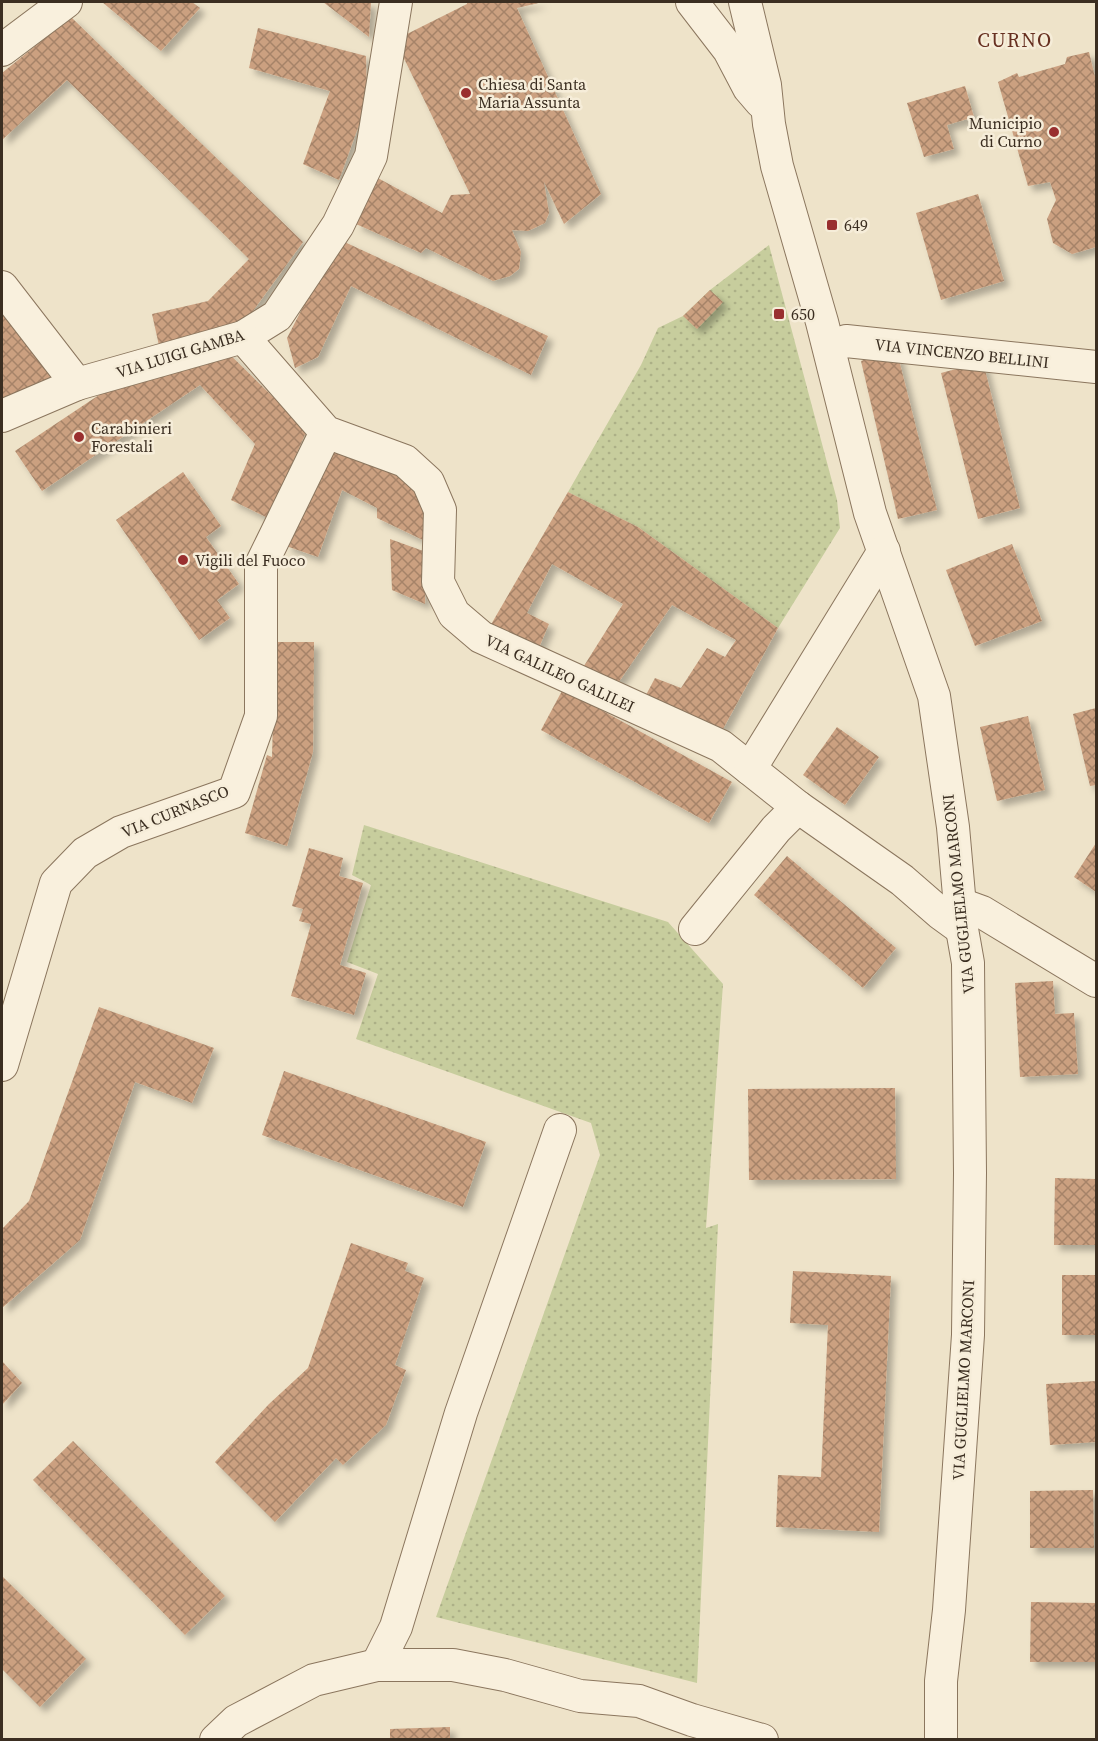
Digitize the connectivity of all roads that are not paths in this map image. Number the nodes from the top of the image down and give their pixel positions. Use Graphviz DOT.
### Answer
graph roads {
  1 [pos="66,2"];
  2 [pos="396,2"];
  3 [pos="692,2"];
  4 [pos="745,2"];
  5 [pos="2,50"];
  6 [pos="767,109"];
  7 [pos="2,287"];
  8 [pos="243,337"];
  9 [pos="829,347"];
  10 [pos="1096,367"];
  11 [pos="77,384"];
  12 [pos="2,416"];
  13 [pos="326,432"];
  14 [pos="884,551"];
  15 [pos="750,769"];
  16 [pos="798,807"];
  17 [pos="961,916"];
  18 [pos="694,929"];
  19 [pos="1096,981"];
  20 [pos="2,1065"];
  21 [pos="560,1130"];
  22 [pos="377,1665"];
  23 [pos="216,1740"];
  24 [pos="762,1740"];
  25 [pos="941,1740"];
  1 -- 5 [label="street"];
  2 -- 8 [label="street, VIA LUIGI GAMBA"];
  3 -- 6 [label="street, VIA GUGLIELMO MARCONI"];
  4 -- 6 [label="street, VIA GUGLIELMO MARCONI"];
  6 -- 9 [label="street, VIA GUGLIELMO MARCONI"];
  7 -- 11 [label="street"];
  8 -- 11 [label="street, VIA LUIGI GAMBA"];
  8 -- 13 [label="street, VIA GALILEO GALILEI"];
  9 -- 10 [label="street, VIA VINCENZO BELLINI"];
  9 -- 14 [label="street, VIA GUGLIELMO MARCONI"];
  11 -- 12 [label="street, VIA LUIGI GAMBA"];
  13 -- 15 [label="street, VIA GALILEO GALILEI"];
  13 -- 20 [label="street, VIA CURNASCO"];
  14 -- 15 [label="street"];
  14 -- 17 [label="street, VIA GUGLIELMO MARCONI"];
  15 -- 16 [label="street, VIA GALILEO GALILEI"];
  16 -- 17 [label="street, VIA GALILEO GALILEI"];
  16 -- 18 [label="street"];
  17 -- 19 [label="street, VIA GALILEO GALILEI"];
  17 -- 25 [label="street, VIA GUGLIELMO MARCONI"];
  21 -- 22 [label="street"];
  22 -- 23 [label="street"];
  22 -- 24 [label="street"];
}
